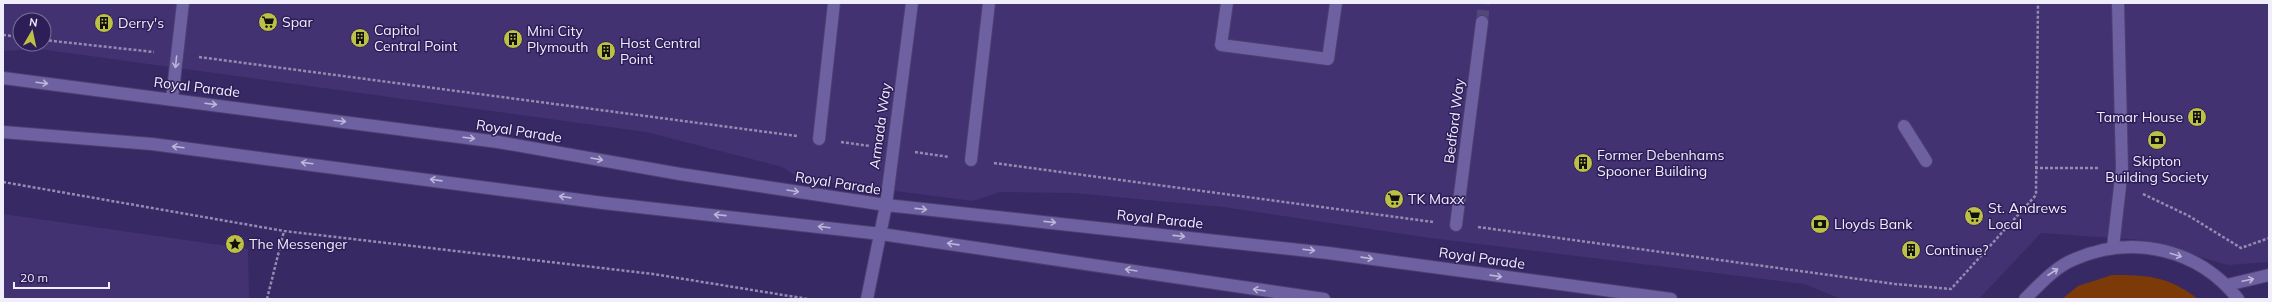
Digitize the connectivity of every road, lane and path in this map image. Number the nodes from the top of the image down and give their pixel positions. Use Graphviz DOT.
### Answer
graph roads {
  1 [pos="183,3"];
  2 [pos="834,3"];
  3 [pos="912,3"];
  4 [pos="989,3"];
  5 [pos="1226,3"];
  6 [pos="1336,3"];
  7 [pos="2038,3"];
  8 [pos="2118,3"];
  9 [pos="1482,22"];
  10 [pos="52,41"];
  11 [pos="177,54"];
  12 [pos="3,78"];
  13 [pos="172,99"];
  14 [pos="1904,126"];
  15 [pos="3,132"];
  16 [pos="819,139"];
  17 [pos="892,149"];
  18 [pos="971,160"];
  19 [pos="1926,161"];
  20 [pos="2035,168"];
  21 [pos="2122,169"];
  22 [pos="1093,175"];
  23 [pos="3,182"];
  24 [pos="886,205"];
  25 [pos="1456,225"];
  26 [pos="284,231"];
  27 [pos="881,234"];
  28 [pos="2269,238"];
  29 [pos="2113,247"];
  30 [pos="2269,276"];
  31 [pos="2227,285"];
  32 [pos="267,299"];
  33 [pos="808,299"];
  34 [pos="867,299"];
  35 [pos="1324,299"];
  36 [pos="1672,299"];
  37 [pos="2025,299"];
  38 [pos="2238,299"];
  1 -- 11 [label="street"];
  2 -- 16 [label="street"];
  3 -- 17 [label="street, Armada Way"];
  4 -- 18 [label="street"];
  5 -- 6 [label="street"];
  7 -- 20 [label="path"];
  8 -- 21 [label="street"];
  9 -- 25 [label="street, Bedford Way"];
  10 -- 11 [label="path"];
  11 -- 13 [label="street, one-way"];
  11 -- 16 [label="path"];
  12 -- 13 [label="street, Royal Parade, one-way"];
  13 -- 24 [label="street, Royal Parade, one-way"];
  14 -- 19 [label="street"];
  27 -- 15 [label="street, one-way"];
  16 -- 17 [label="path"];
  17 -- 24 [label="street, Armada Way"];
  20 -- 21 [label="path"];
  20 -- 25 [label="path"];
  21 -- 28 [label="path"];
  21 -- 29 [label="street"];
  22 -- 25 [label="path"];
  23 -- 26 [label="path"];
  24 -- 27 [label="street, Armada Way"];
  24 -- 36 [label="street, Royal Parade, one-way"];
  26 -- 32 [label="path"];
  26 -- 33 [label="path"];
  27 -- 34 [label="street, Armada Way"];
  35 -- 27 [label="street, one-way"];
  29 -- 31 [label="street, one-way"];
  37 -- 29 [label="street, one-way"];
  31 -- 30 [label="street, one-way"];
  31 -- 38 [label="street"];
}
